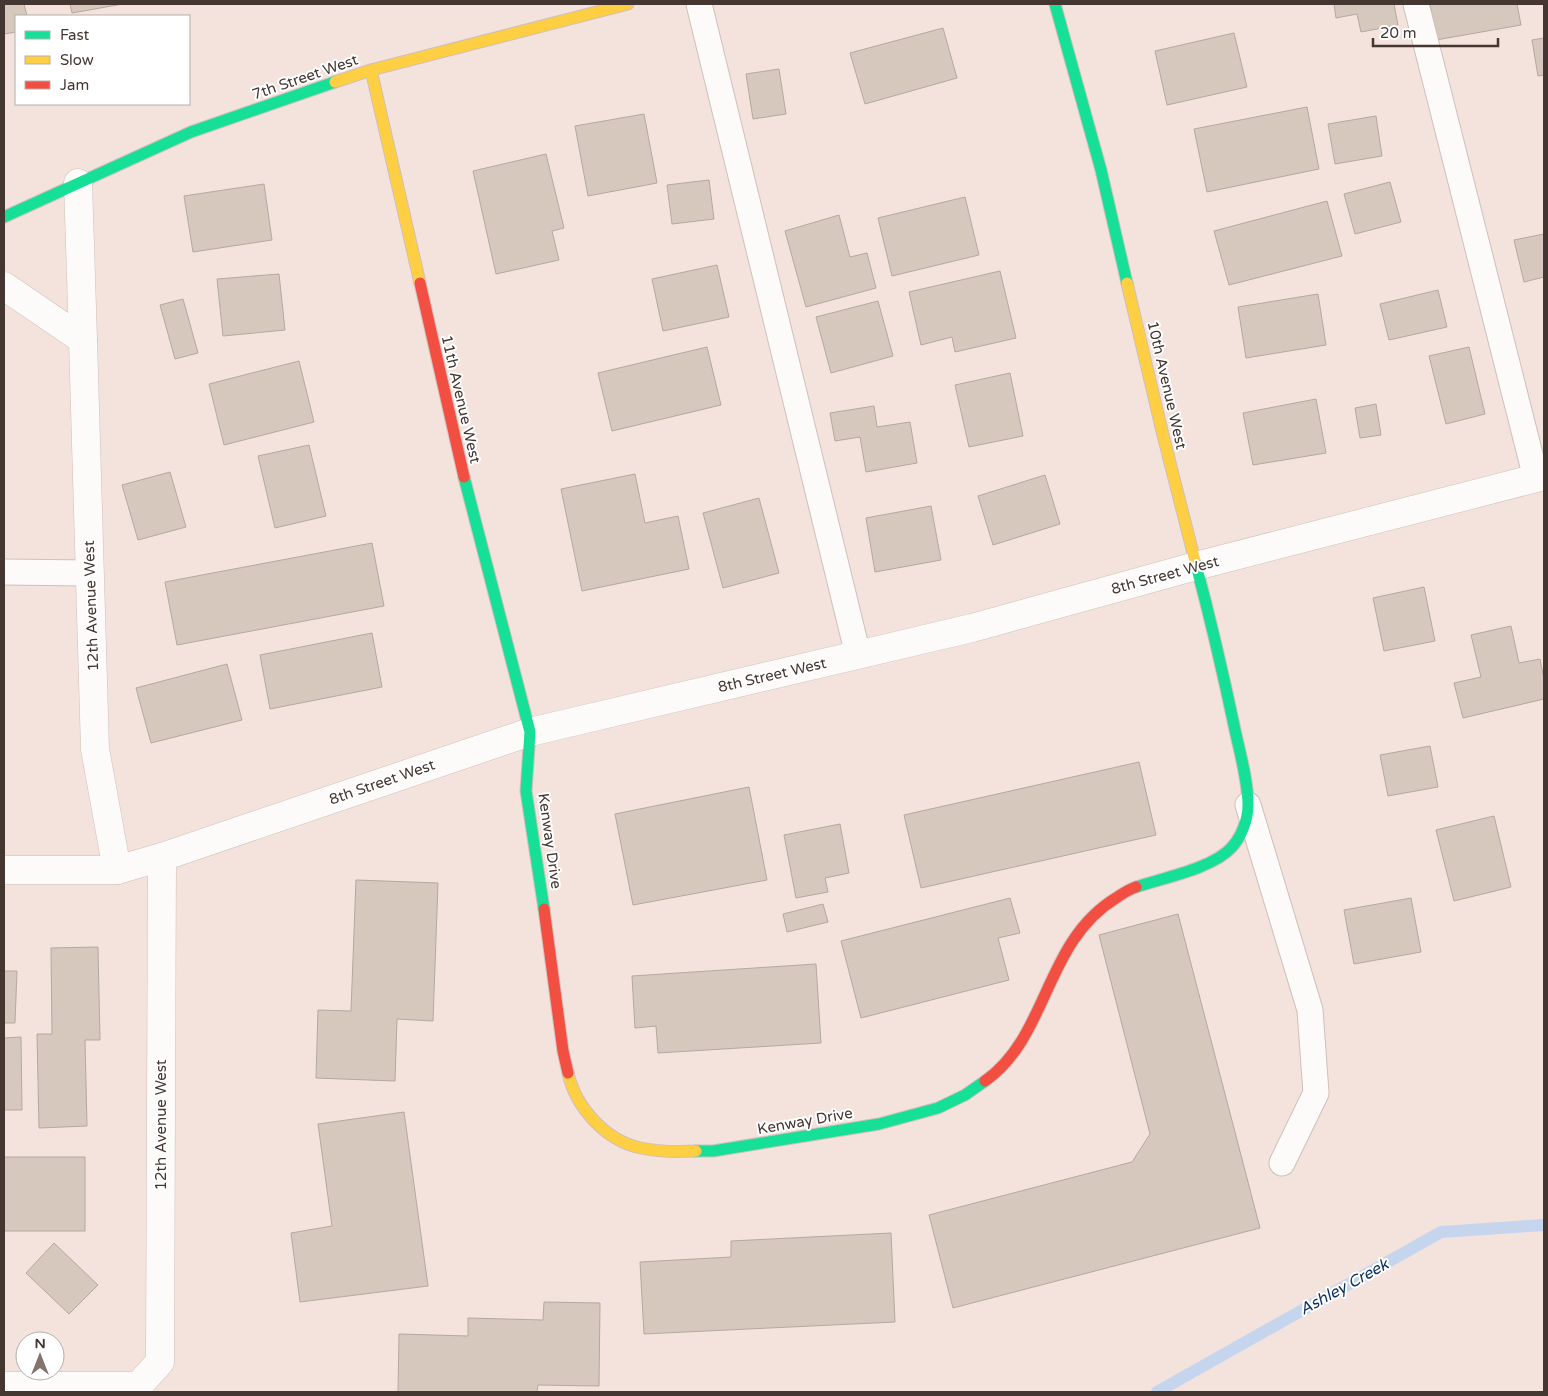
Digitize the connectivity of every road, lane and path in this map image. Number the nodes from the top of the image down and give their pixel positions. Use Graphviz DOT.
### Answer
graph roads {
  1 [pos="628,4"];
  2 [pos="699,4"];
  3 [pos="1055,4"];
  4 [pos="1416,4"];
  5 [pos="371,70"];
  6 [pos="78,183"];
  7 [pos="4,217"];
  8 [pos="4,286"];
  9 [pos="83,340"];
  10 [pos="1540,477"];
  11 [pos="1196,566"];
  12 [pos="4,572"];
  13 [pos="90,572"];
  14 [pos="858,654"];
  15 [pos="530,732"];
  16 [pos="1244,775"];
  17 [pos="1248,805"];
  18 [pos="162,857"];
  19 [pos="4,870"];
  20 [pos="117,870"];
  21 [pos="1282,1163"];
  22 [pos="4,1386"];
  1 -- 5 [label="street, 7th Street West"];
  2 -- 14 [label="lane"];
  3 -- 11 [label="street, 10th Avenue West"];
  4 -- 10 [label="lane"];
  5 -- 6 [label="street, 7th Street West"];
  5 -- 15 [label="street, 11th Avenue West"];
  6 -- 7 [label="street, 7th Street West"];
  6 -- 9 [label="street, 12th Avenue West"];
  8 -- 9 [label="street"];
  9 -- 13 [label="street, 12th Avenue West"];
  10 -- 11 [label="street, 8th Street West"];
  11 -- 14 [label="street, 8th Street West"];
  11 -- 16 [label="street, 10th Avenue West"];
  12 -- 13 [label="lane"];
  13 -- 20 [label="street, 12th Avenue West"];
  14 -- 15 [label="street, 8th Street West"];
  15 -- 17 [label="street, Kenway Drive"];
  15 -- 18 [label="street, 8th Street West"];
  16 -- 17 [label="street, Kenway Drive"];
  17 -- 21 [label="lane"];
  18 -- 20 [label="street, 8th Street West"];
  18 -- 22 [label="street, 12th Avenue West"];
  19 -- 20 [label="street, 8th Street West"];
}
